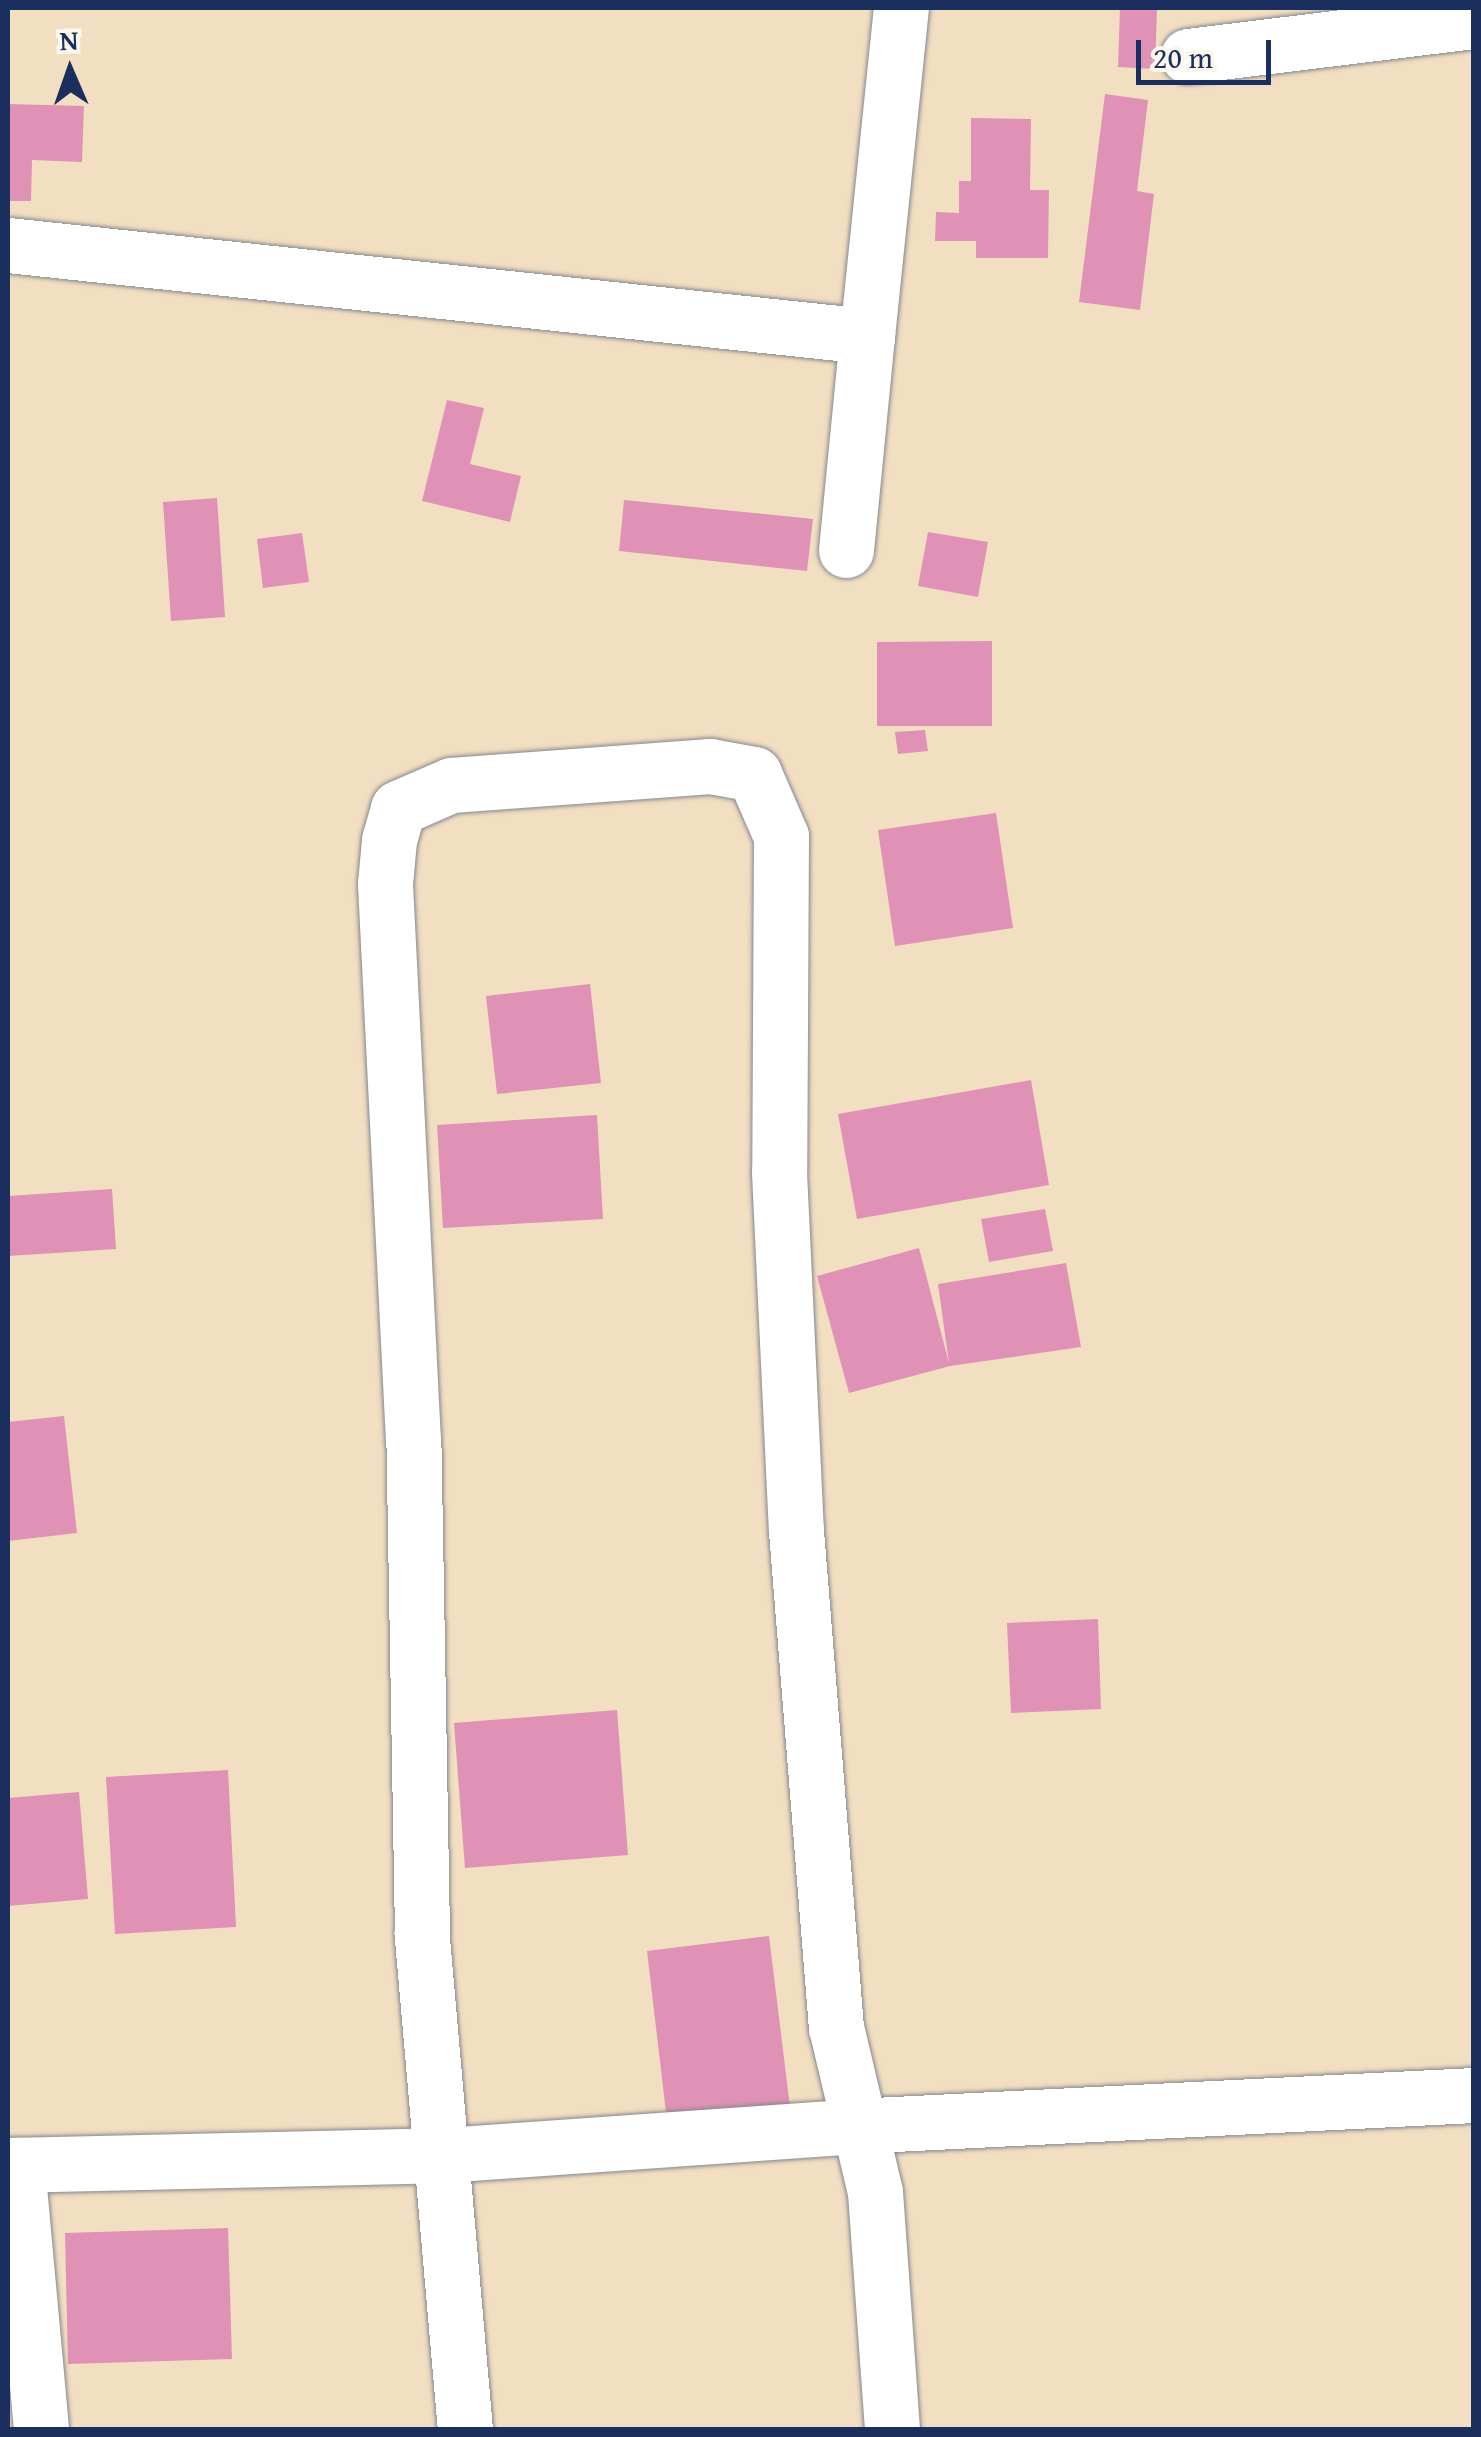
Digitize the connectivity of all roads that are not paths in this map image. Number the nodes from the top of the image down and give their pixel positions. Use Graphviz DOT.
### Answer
graph roads {
  1 [pos="901,8"];
  2 [pos="1474,20"];
  3 [pos="1188,56"];
  4 [pos="8,245"];
  5 [pos="867,336"];
  6 [pos="846,550"];
  7 [pos="1474,2095"];
  8 [pos="854,2126"];
  9 [pos="444,2155"];
  10 [pos="12,2165"];
  11 [pos="41,2430"];
  12 [pos="465,2430"];
  13 [pos="892,2430"];
  1 -- 5 [label="street"];
  2 -- 3 [label="street"];
  4 -- 5 [label="street"];
  5 -- 6 [label="street"];
  7 -- 8 [label="street"];
  8 -- 9 [label="street"];
  8 -- 9 [label="street"];
  8 -- 13 [label="street"];
  9 -- 10 [label="street"];
  9 -- 12 [label="street"];
  10 -- 11 [label="street"];
}
